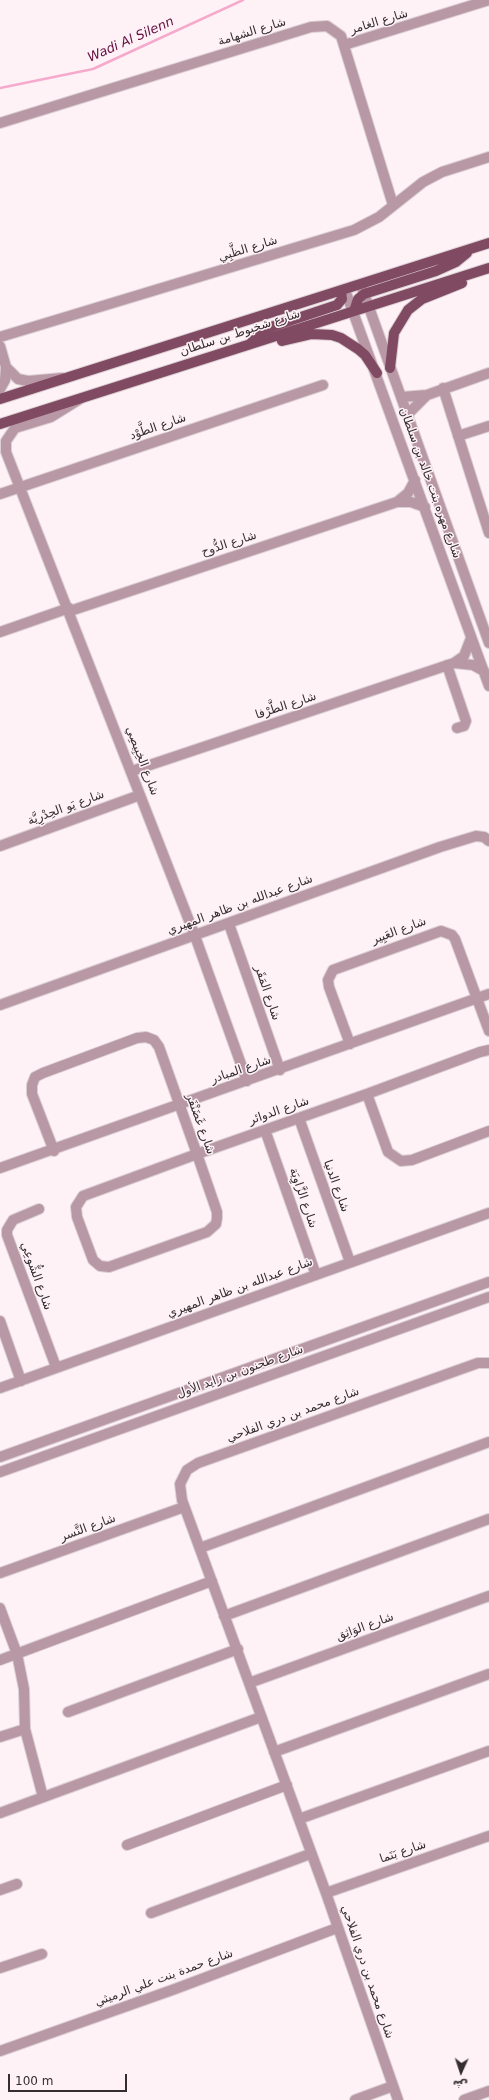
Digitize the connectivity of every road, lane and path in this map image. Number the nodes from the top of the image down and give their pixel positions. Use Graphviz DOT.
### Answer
graph roads {
  1 [pos="489,0"];
  2 [pos="344,46"];
  3 [pos="0,123"];
  4 [pos="489,157"];
  5 [pos="393,205"];
  6 [pos="489,244"];
  7 [pos="489,268"];
  8 [pos="489,272"];
  9 [pos="363,289"];
  10 [pos="343,290"];
  11 [pos="368,306"];
  12 [pos="354,311"];
  13 [pos="0,337"];
  14 [pos="250,344"];
  15 [pos="0,346"];
  16 [pos="6,367"];
  17 [pos="177,367"];
  18 [pos="390,368"];
  19 [pos="377,373"];
  20 [pos="489,373"];
  21 [pos="64,378"];
  22 [pos="323,385"];
  23 [pos="443,388"];
  24 [pos="0,389"];
  25 [pos="427,395"];
  26 [pos="83,397"];
  27 [pos="402,397"];
  28 [pos="0,399"];
  29 [pos="408,414"];
  30 [pos="0,424"];
  31 [pos="489,426"];
  32 [pos="458,436"];
  33 [pos="3,448"];
  34 [pos="415,480"];
  35 [pos="19,488"];
  36 [pos="0,494"];
  37 [pos="397,502"];
  38 [pos="425,507"];
  39 [pos="489,534"];
  40 [pos="69,610"];
  41 [pos="0,632"];
  42 [pos="472,638"];
  43 [pos="489,643"];
  44 [pos="451,664"];
  45 [pos="484,671"];
  46 [pos="489,686"];
  47 [pos="457,728"];
  48 [pos="132,771"];
  49 [pos="140,795"];
  50 [pos="489,841"];
  51 [pos="0,846"];
  52 [pos="229,924"];
  53 [pos="195,936"];
  54 [pos="489,994"];
  55 [pos="477,999"];
  56 [pos="0,1005"];
  57 [pos="489,1031"];
  58 [pos="350,1044"];
  59 [pos="489,1050"];
  60 [pos="280,1070"];
  61 [pos="247,1081"];
  62 [pos="367,1094"];
  63 [pos="180,1105"];
  64 [pos="298,1118"];
  65 [pos="265,1130"];
  66 [pos="489,1131"];
  67 [pos="54,1150"];
  68 [pos="197,1154"];
  69 [pos="0,1168"];
  70 [pos="80,1198"];
  71 [pos="39,1209"];
  72 [pos="489,1213"];
  73 [pos="350,1262"];
  74 [pos="316,1275"];
  75 [pos="489,1282"];
  76 [pos="489,1297"];
  77 [pos="0,1320"];
  78 [pos="489,1363"];
  79 [pos="56,1368"];
  80 [pos="21,1381"];
  81 [pos="0,1388"];
  82 [pos="489,1442"];
  83 [pos="0,1457"];
  84 [pos="0,1472"];
  85 [pos="184,1507"];
  86 [pos="489,1519"];
  87 [pos="200,1548"];
  88 [pos="0,1573"];
  89 [pos="212,1581"];
  90 [pos="489,1596"];
  91 [pos="0,1608"];
  92 [pos="224,1616"];
  93 [pos="238,1649"];
  94 [pos="17,1654"];
  95 [pos="0,1660"];
  96 [pos="489,1674"];
  97 [pos="249,1683"];
  98 [pos="68,1712"];
  99 [pos="261,1717"];
  100 [pos="25,1729"];
  101 [pos="0,1737"];
  102 [pos="489,1751"];
  103 [pos="274,1752"];
  104 [pos="286,1785"];
  105 [pos="43,1797"];
  106 [pos="0,1813"];
  107 [pos="298,1819"];
  108 [pos="489,1836"];
  109 [pos="126,1845"];
  110 [pos="310,1854"];
  111 [pos="17,1884"];
  112 [pos="0,1890"];
  113 [pos="326,1893"];
  114 [pos="150,1913"];
  115 [pos="337,1928"];
  116 [pos="42,1954"];
  117 [pos="0,1968"];
  118 [pos="0,2051"];
  119 [pos="393,2086"];
  120 [pos="489,2091"];
  121 [pos="354,2100"];
  122 [pos="398,2100"];
  123 [pos="464,2100"];
  1 -- 2 [label="street, شارع الغامر"];
  2 -- 3 [label="street, شارع الشهامة"];
  2 -- 5 [label="street, شارع الشهامة"];
  4 -- 5 [label="street, شارع الظَّبِي"];
  5 -- 13 [label="street, شارع الظَّبِي"];
  6 -- 9 [label="main road, شارع شخبوط بن سلطان"];
  7 -- 11 [label="main road, شارع شخبوط بن سلطان"];
  8 -- 18 [label="main road"];
  9 -- 10 [label="main road, شارع شخبوط بن سلطان"];
  9 -- 11 [label="street, شارع مهره بنت خالد بن سلطان"];
  9 -- 12 [label="main road"];
  10 -- 12 [label="street, شارع مهره بنت خالد بن سلطان"];
  10 -- 14 [label="main road"];
  10 -- 21 [label="main road, شارع شخبوط بن سلطان"];
  11 -- 12 [label="main road, شارع شخبوط بن سلطان"];
  11 -- 18 [label="street, شارع مهره بنت خالد بن سلطان"];
  12 -- 14 [label="main road, شارع شخبوط بن سلطان"];
  12 -- 19 [label="street, شارع مهره بنت خالد بن سلطان"];
  14 -- 17 [label="main road, شارع شخبوط بن سلطان"];
  15 -- 16 [label="street"];
  16 -- 21 [label="street"];
  16 -- 24 [label="street"];
  17 -- 19 [label="main road"];
  17 -- 26 [label="main road, شارع شخبوط بن سلطان"];
  18 -- 27 [label="street, شارع مهره بنت خالد بن سلطان"];
  19 -- 34 [label="street, شارع مهره بنت خالد بن سلطان"];
  20 -- 23 [label="street"];
  21 -- 28 [label="main road, شارع شخبوط بن سلطان"];
  22 -- 35 [label="street, شارع الطَّوْد"];
  23 -- 25 [label="street"];
  23 -- 32 [label="street"];
  25 -- 27 [label="street"];
  25 -- 29 [label="street"];
  26 -- 30 [label="main road, شارع شخبوط بن سلطان"];
  26 -- 33 [label="street, شارع الخِبِيصِي"];
  27 -- 29 [label="street, شارع مهره بنت خالد بن سلطان"];
  29 -- 43 [label="street, شارع مهره بنت خالد بن سلطان"];
  31 -- 32 [label="street"];
  32 -- 39 [label="street"];
  33 -- 35 [label="street, شارع الخِبِيصِي"];
  34 -- 37 [label="street, شارع الدُّوح"];
  34 -- 38 [label="street, شارع مهره بنت خالد بن سلطان"];
  35 -- 36 [label="street, شارع الطَّوْد"];
  35 -- 40 [label="street, شارع الخِبِيصِي"];
  37 -- 38 [label="street, شارع الدُّوح"];
  37 -- 40 [label="street, شارع الدُّوح"];
  38 -- 42 [label="street, شارع مهره بنت خالد بن سلطان"];
  40 -- 41 [label="street, شارع الدُّوح"];
  40 -- 48 [label="street, شارع الخِبِيصِي"];
  42 -- 44 [label="street, شارع الطَّرْفا"];
  42 -- 45 [label="street, شارع مهره بنت خالد بن سلطان"];
  44 -- 45 [label="street, شارع الطَّرْفا"];
  44 -- 47 [label="street"];
  44 -- 48 [label="street, شارع الطَّرْفا"];
  45 -- 46 [label="street, شارع مهره بنت خالد بن سلطان"];
  48 -- 49 [label="street, شارع الخِبِيصِي"];
  49 -- 51 [label="street, شارع يَو الحِدْرِيَّة"];
  49 -- 53 [label="street, شارع الخِبِيصِي"];
  50 -- 52 [label="street, شارع عبدالله بن ظاهر المهيري"];
  52 -- 53 [label="street, شارع عبدالله بن ظاهر المهيري"];
  52 -- 60 [label="street, شارع المَقَر"];
  53 -- 56 [label="street, شارع عبدالله بن ظاهر المهيري"];
  53 -- 61 [label="street, شارع الخِبِيصِي"];
  54 -- 55 [label="street, شارع المبادر"];
  55 -- 57 [label="street, شارع العَبِير"];
  55 -- 58 [label="street, شارع المبادر"];
  55 -- 58 [label="street, شارع العَبِير"];
  58 -- 60 [label="street, شارع المبادر"];
  59 -- 62 [label="street, شارع الدوائر"];
  60 -- 61 [label="street, شارع المبادر"];
  61 -- 63 [label="street, شارع المبادر"];
  62 -- 64 [label="street, شارع الدوائر"];
  62 -- 66 [label="street"];
  63 -- 67 [label="street, شارع المبادر"];
  63 -- 67 [label="street, شارع غَضَنْفَر"];
  63 -- 68 [label="street, شارع غَضَنْفَر"];
  64 -- 65 [label="street, شارع الدوائر"];
  64 -- 73 [label="street, شارع الدنيا"];
  65 -- 68 [label="street, شارع الدوائر"];
  65 -- 74 [label="street, شارع الزَّاوِيَة"];
  67 -- 69 [label="street, شارع المبادر"];
  68 -- 70 [label="street, شارع الدوائر"];
  68 -- 70 [label="street, شارع غَضَنْفَر"];
  71 -- 79 [label="street, شارع الشُّوعِي"];
  72 -- 73 [label="street, شارع عبدالله بن ظاهر المهيري"];
  73 -- 74 [label="street, شارع عبدالله بن ظاهر المهيري"];
  74 -- 79 [label="street, شارع عبدالله بن ظاهر المهيري"];
  75 -- 83 [label="street, شارع طحنون بن زايد الأول"];
  76 -- 84 [label="street, شارع طحنون بن زايد الأول"];
  77 -- 80 [label="street"];
  78 -- 85 [label="street, شارع محمد بن دري الفلاحي"];
  79 -- 80 [label="street, شارع عبدالله بن ظاهر المهيري"];
  80 -- 81 [label="street, شارع عبدالله بن ظاهر المهيري"];
  82 -- 87 [label="street"];
  85 -- 87 [label="street, شارع محمد بن دري الفلاحي"];
  85 -- 88 [label="street, شارع النَّسر"];
  86 -- 92 [label="street"];
  87 -- 89 [label="street, شارع محمد بن دري الفلاحي"];
  89 -- 92 [label="street, شارع محمد بن دري الفلاحي"];
  89 -- 94 [label="street"];
  90 -- 97 [label="street, شارع الوَاثِق"];
  91 -- 94 [label="street"];
  92 -- 93 [label="street, شارع محمد بن دري الفلاحي"];
  93 -- 97 [label="street, شارع محمد بن دري الفلاحي"];
  93 -- 98 [label="street"];
  94 -- 95 [label="street"];
  94 -- 100 [label="street"];
  96 -- 103 [label="street"];
  97 -- 99 [label="street, شارع محمد بن دري الفلاحي"];
  99 -- 103 [label="street, شارع محمد بن دري الفلاحي"];
  99 -- 105 [label="street"];
  100 -- 101 [label="street"];
  100 -- 105 [label="street"];
  102 -- 107 [label="street"];
  103 -- 104 [label="street, شارع محمد بن دري الفلاحي"];
  104 -- 107 [label="street, شارع محمد بن دري الفلاحي"];
  104 -- 109 [label="street"];
  105 -- 106 [label="street"];
  107 -- 110 [label="street, شارع محمد بن دري الفلاحي"];
  108 -- 113 [label="street, شارع بَنَما"];
  110 -- 113 [label="street, شارع محمد بن دري الفلاحي"];
  110 -- 114 [label="street"];
  111 -- 112 [label="street"];
  113 -- 115 [label="street, شارع محمد بن دري الفلاحي"];
  115 -- 118 [label="street, شارع حمدة بنت علي الرميثي"];
  115 -- 119 [label="street, شارع محمد بن دري الفلاحي"];
  116 -- 117 [label="street"];
  119 -- 121 [label="street"];
  119 -- 122 [label="street, شارع محمد بن دري الفلاحي"];
  120 -- 123 [label="street"];
}
